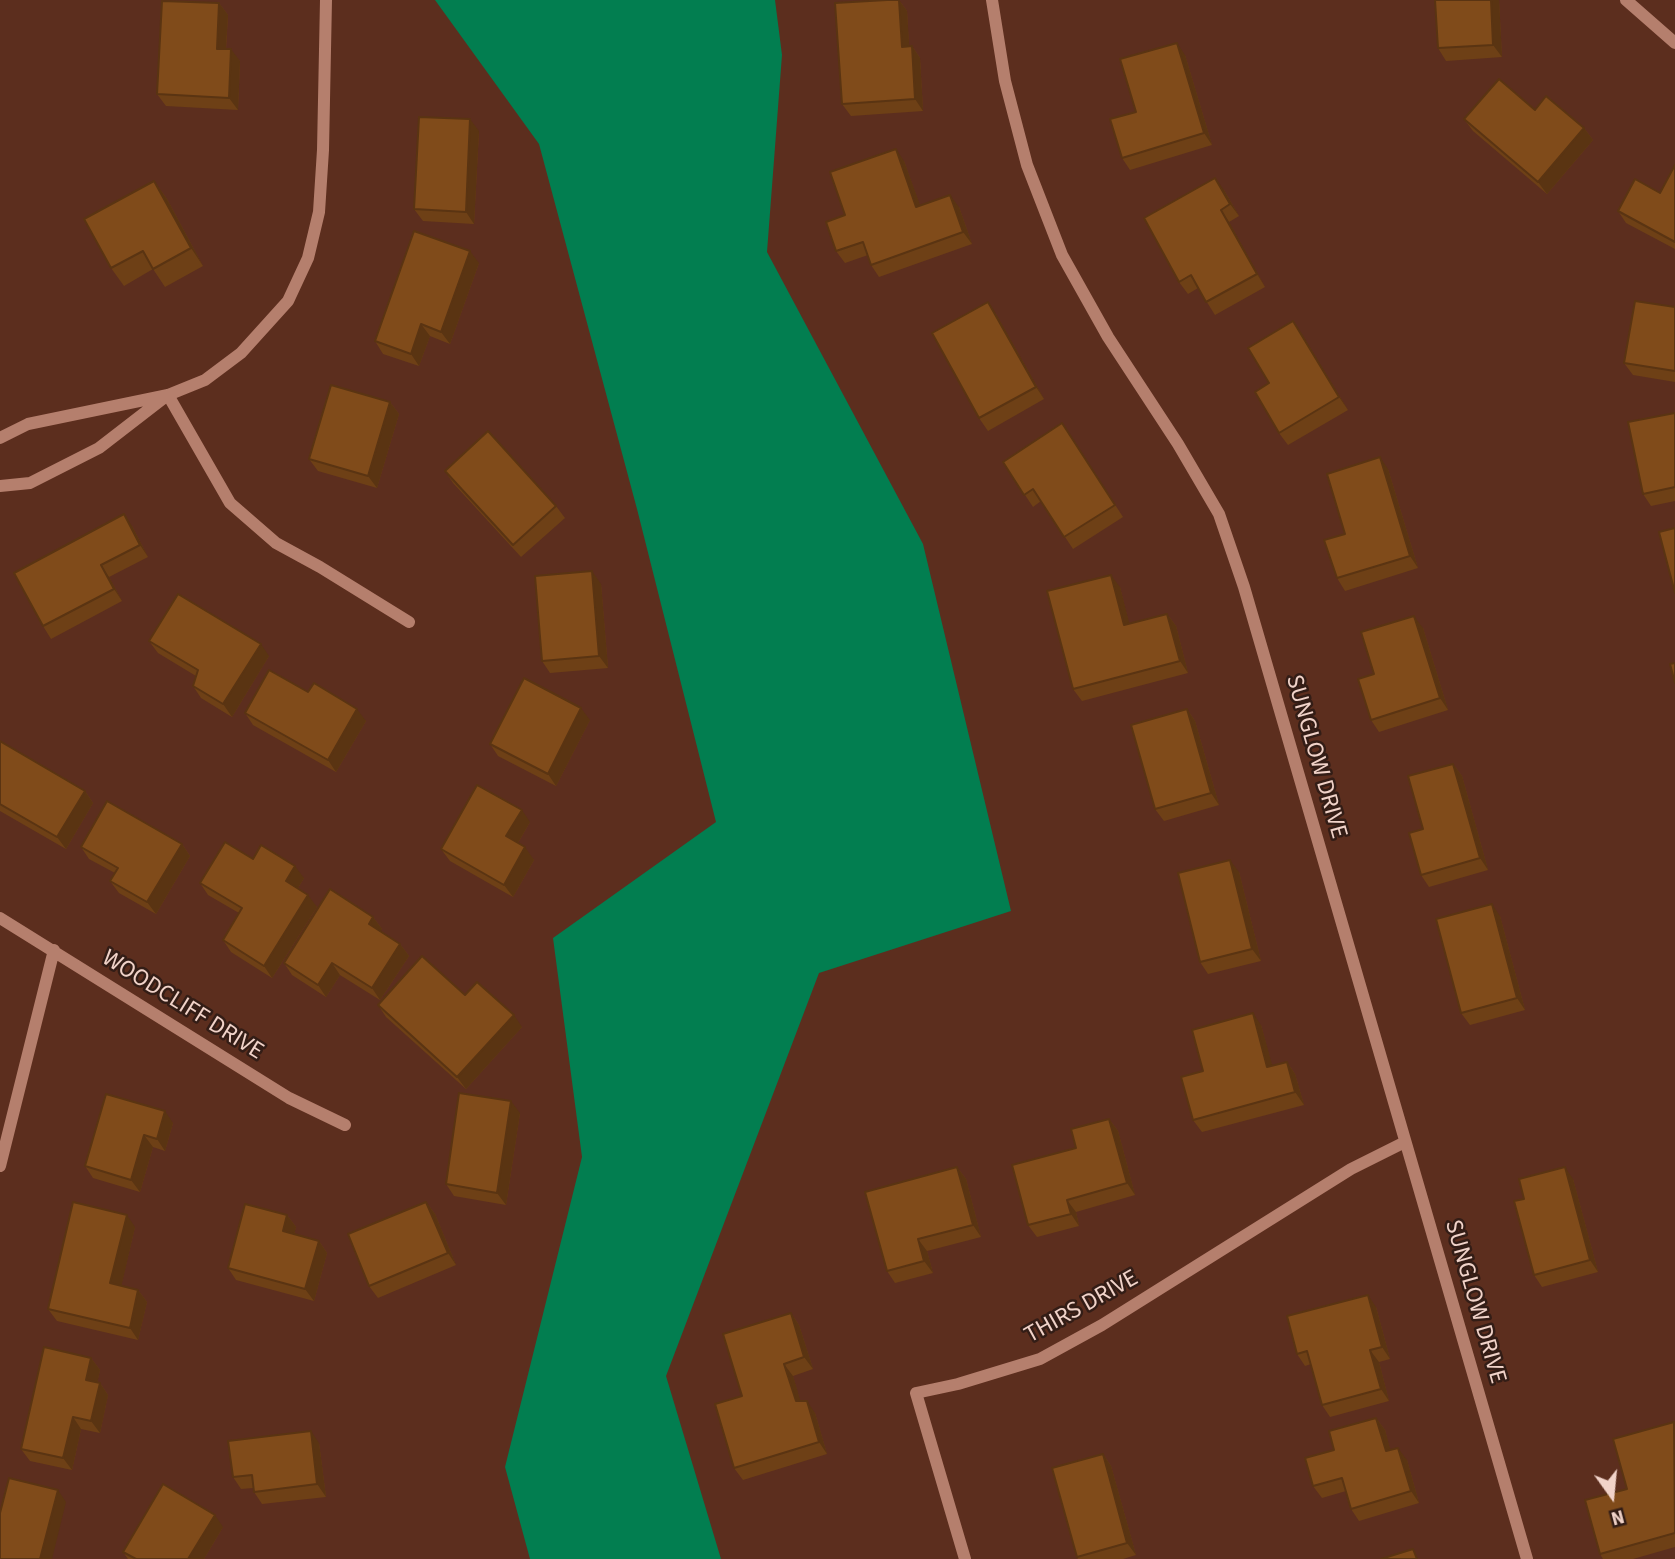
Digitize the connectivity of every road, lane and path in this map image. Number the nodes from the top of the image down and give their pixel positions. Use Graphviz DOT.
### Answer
graph roads {
  1 [pos="326,0"];
  2 [pos="992,0"];
  3 [pos="1626,0"];
  4 [pos="1675,43"];
  5 [pos="168,395"];
  6 [pos="0,438"];
  7 [pos="0,486"];
  8 [pos="409,622"];
  9 [pos="0,918"];
  10 [pos="54,950"];
  11 [pos="345,1125"];
  12 [pos="1405,1142"];
  13 [pos="0,1166"];
  14 [pos="965,1559"];
  15 [pos="1527,1559"];
  1 -- 5 [label="street"];
  2 -- 12 [label="street, SUNGLOW DRIVE"];
  3 -- 4 [label="street"];
  5 -- 6 [label="street"];
  5 -- 7 [label="street"];
  5 -- 8 [label="street"];
  9 -- 10 [label="street, WOODCLIFF DRIVE"];
  10 -- 11 [label="street, WOODCLIFF DRIVE"];
  10 -- 13 [label="street"];
  12 -- 14 [label="street, THIRS DRIVE"];
  12 -- 15 [label="street, SUNGLOW DRIVE"];
}
